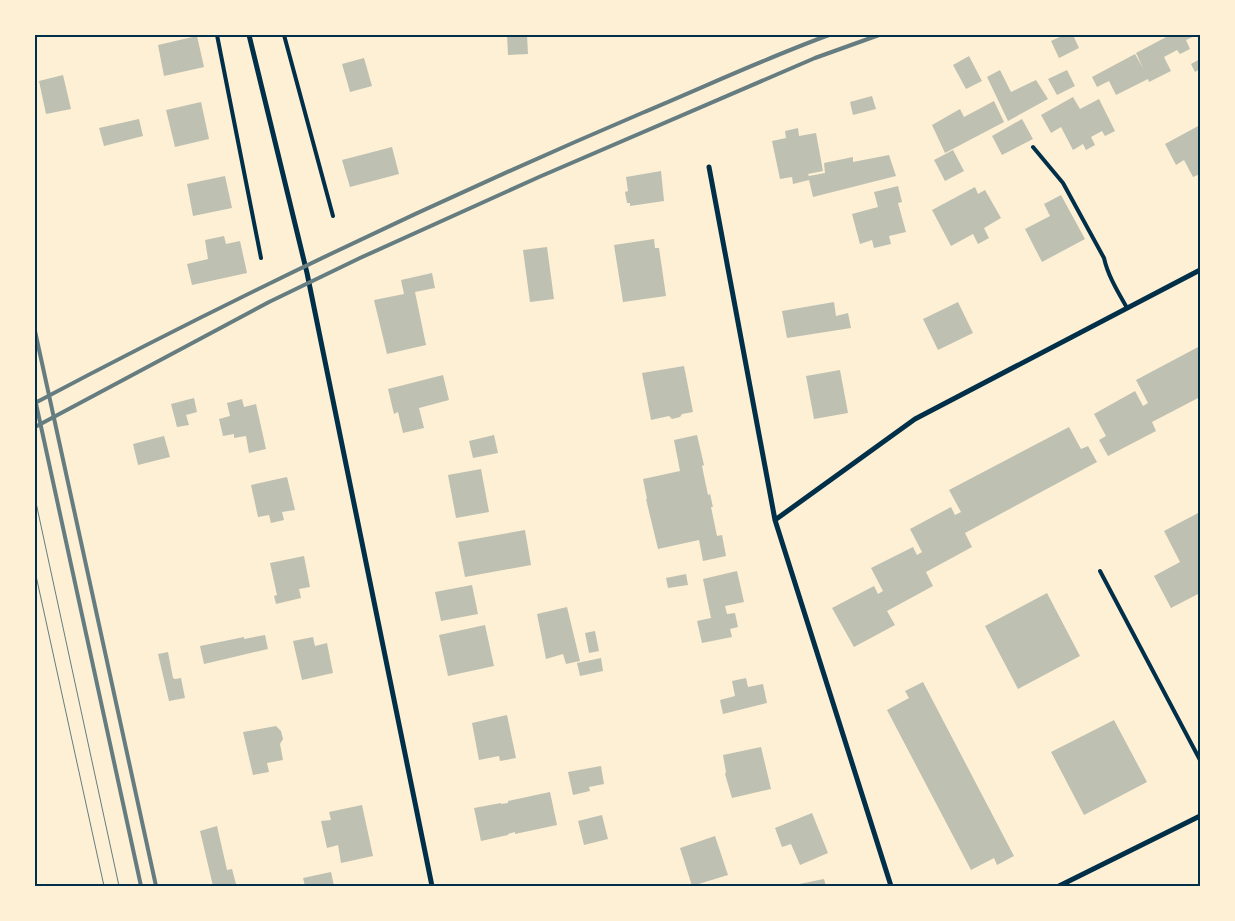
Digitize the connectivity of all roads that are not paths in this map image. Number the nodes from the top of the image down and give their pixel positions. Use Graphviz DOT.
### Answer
graph roads {
  1 [pos="217,35"];
  2 [pos="249,35"];
  3 [pos="284,35"];
  4 [pos="1033,147"];
  5 [pos="709,167"];
  6 [pos="332,216"];
  7 [pos="261,258"];
  8 [pos="1200,270"];
  9 [pos="1127,308"];
  10 [pos="775,520"];
  11 [pos="1100,571"];
  12 [pos="1200,760"];
  13 [pos="1200,816"];
  14 [pos="432,886"];
  15 [pos="891,886"];
  16 [pos="1059,886"];
  1 -- 7 [label="lane"];
  2 -- 14 [label="street"];
  3 -- 6 [label="lane"];
  4 -- 9 [label="lane"];
  5 -- 10 [label="street"];
  8 -- 9 [label="street"];
  9 -- 10 [label="street"];
  10 -- 15 [label="street"];
  11 -- 12 [label="lane"];
  13 -- 16 [label="street"];
}
